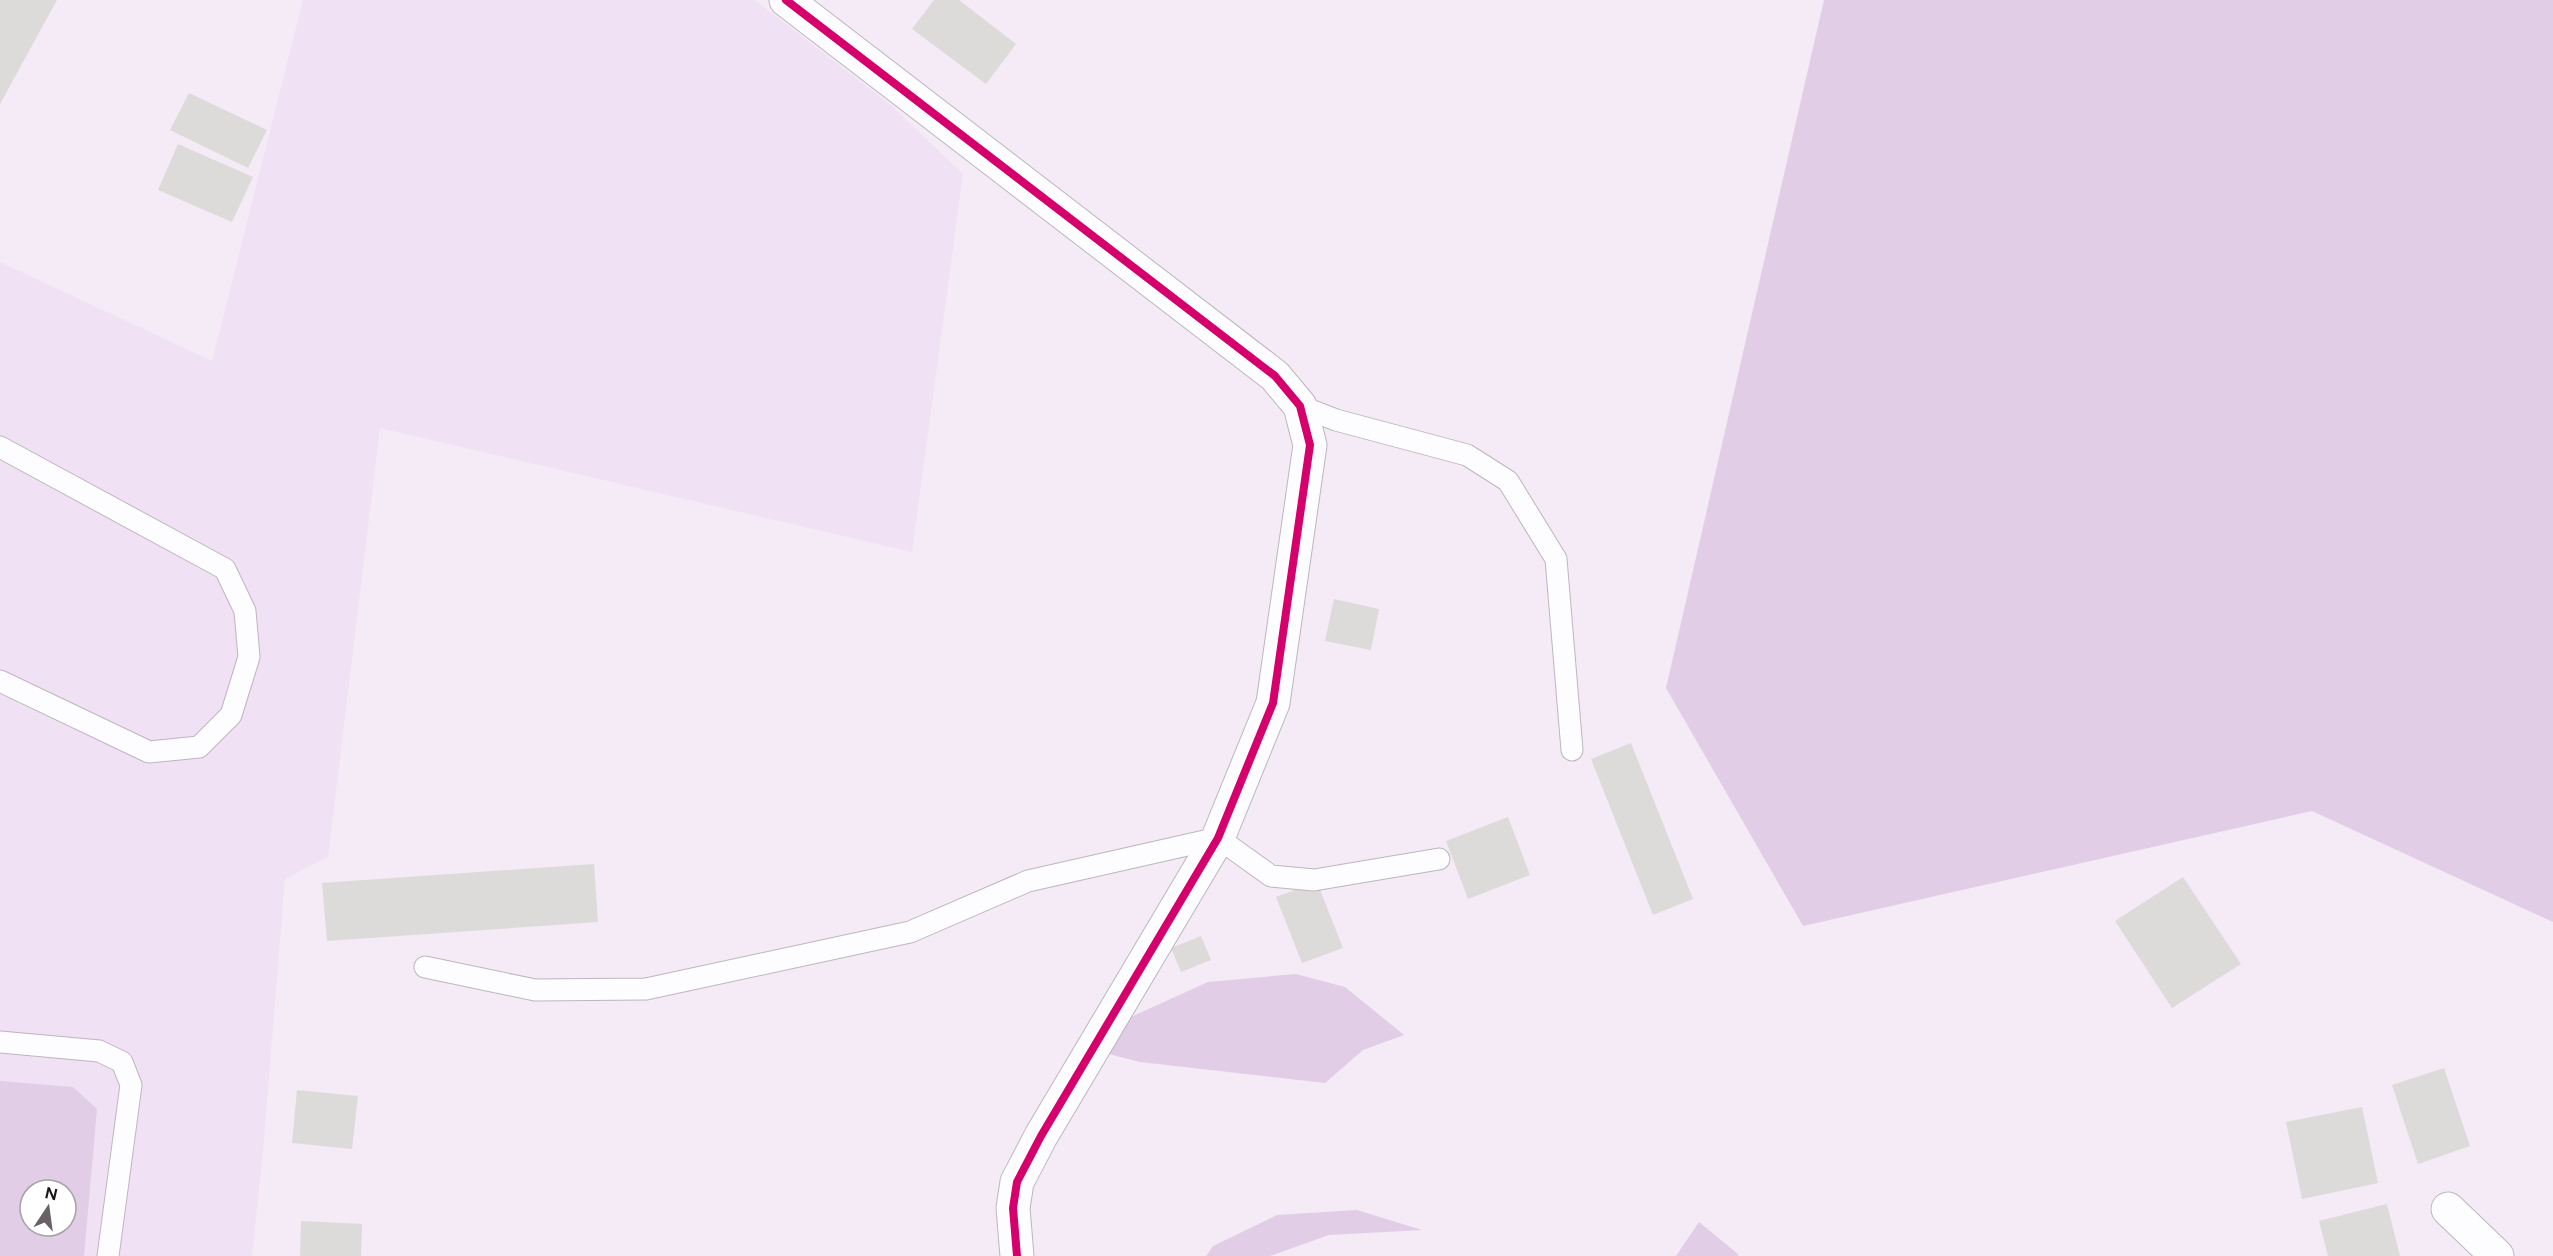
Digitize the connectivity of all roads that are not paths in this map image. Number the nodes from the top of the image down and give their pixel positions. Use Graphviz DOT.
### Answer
graph roads {
  1 [pos="786,0"];
  2 [pos="1300,406"];
  3 [pos="0,447"];
  4 [pos="0,681"];
  5 [pos="1572,750"];
  6 [pos="1218,838"];
  7 [pos="1439,859"];
  8 [pos="425,967"];
  9 [pos="0,1042"];
  10 [pos="2448,1209"];
  11 [pos="108,1256"];
  12 [pos="1017,1256"];
  13 [pos="2497,1256"];
  1 -- 2 [label="street"];
  2 -- 5 [label="lane"];
  2 -- 6 [label="street"];
  3 -- 4 [label="lane"];
  6 -- 7 [label="lane"];
  6 -- 8 [label="lane"];
  6 -- 12 [label="street"];
  9 -- 11 [label="lane"];
  10 -- 13 [label="street"];
}
